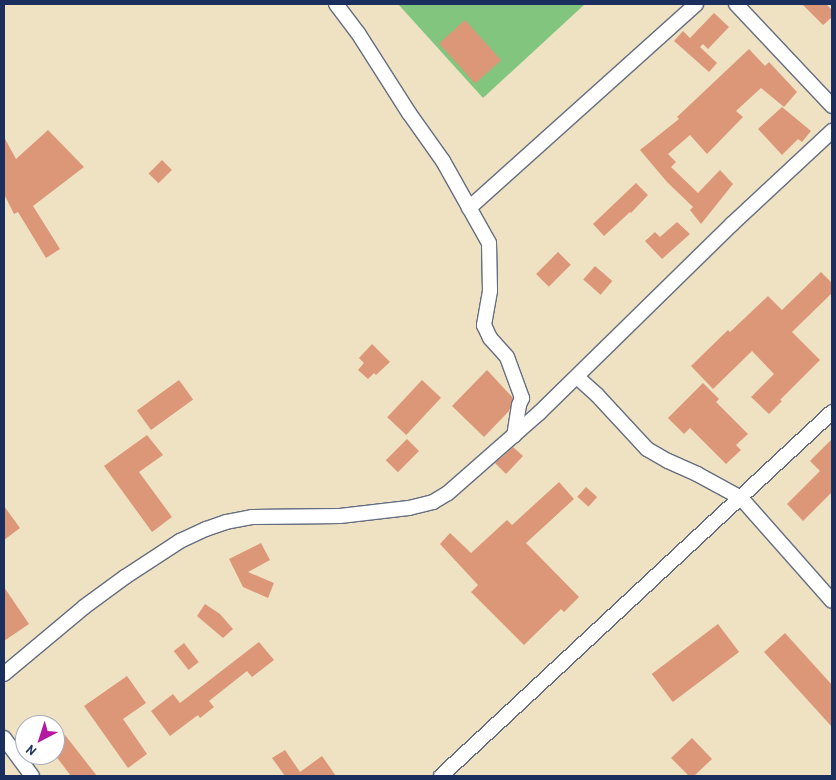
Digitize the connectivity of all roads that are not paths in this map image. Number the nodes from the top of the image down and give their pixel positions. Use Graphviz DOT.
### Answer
graph roads {
  1 [pos="336,4"];
  2 [pos="696,4"];
  3 [pos="736,4"];
  4 [pos="832,106"];
  5 [pos="832,131"];
  6 [pos="469,208"];
  7 [pos="577,377"];
  8 [pos="832,412"];
  9 [pos="514,436"];
  10 [pos="741,498"];
  11 [pos="832,601"];
  12 [pos="4,674"];
  13 [pos="4,738"];
  14 [pos="32,776"];
  15 [pos="441,776"];
  1 -- 6 [label="street"];
  2 -- 6 [label="street"];
  3 -- 4 [label="street"];
  5 -- 7 [label="street"];
  6 -- 9 [label="street"];
  7 -- 9 [label="street"];
  7 -- 10 [label="street"];
  8 -- 10 [label="street"];
  9 -- 12 [label="street"];
  10 -- 11 [label="street"];
  10 -- 15 [label="street"];
  13 -- 14 [label="street"];
}
